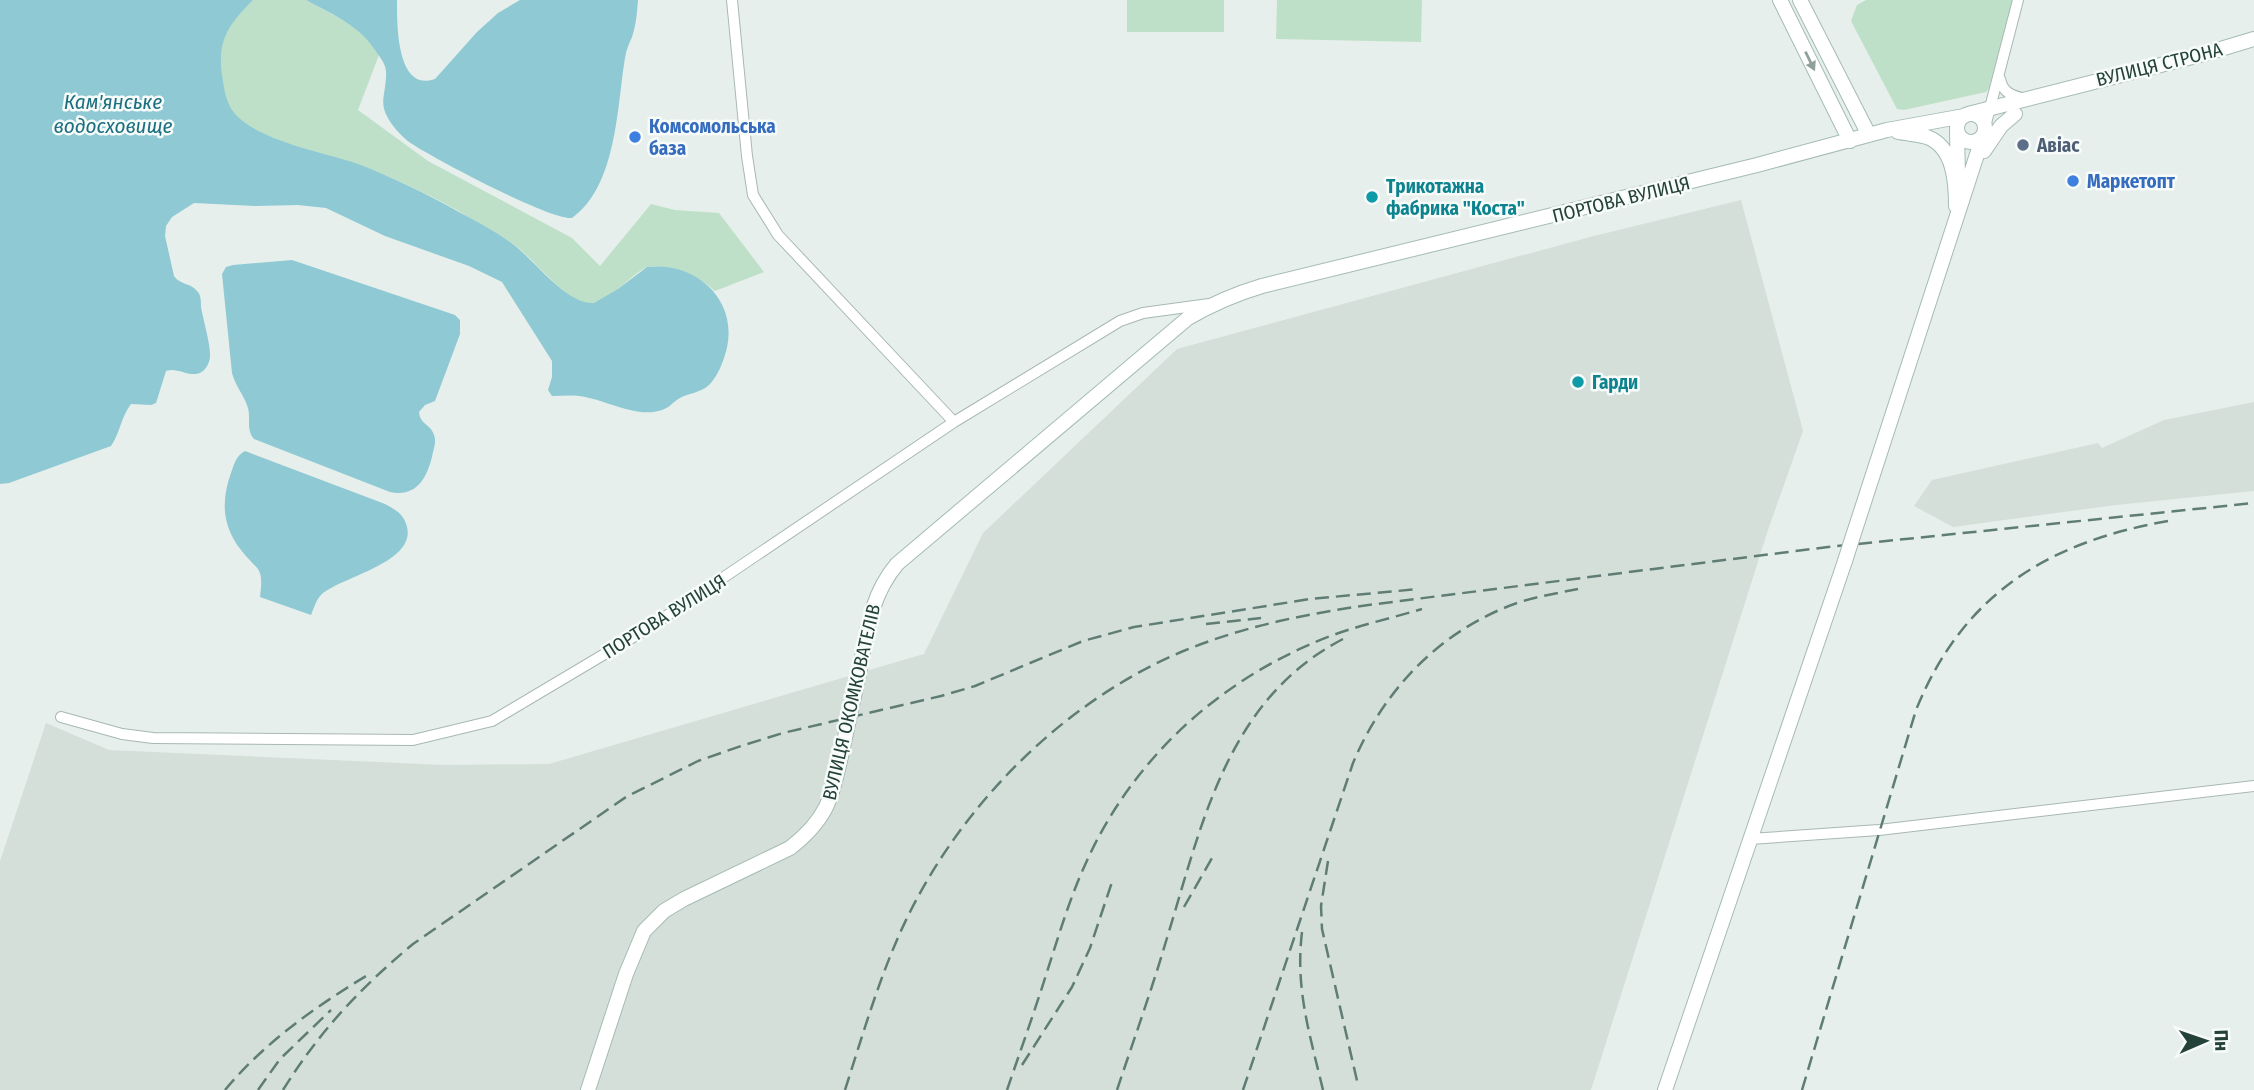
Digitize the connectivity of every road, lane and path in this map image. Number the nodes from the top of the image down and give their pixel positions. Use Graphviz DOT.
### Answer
graph roads {
  1 [pos="732,0"];
  2 [pos="1780,0"];
  3 [pos="1800,0"];
  4 [pos="2018,0"];
  5 [pos="2254,39"];
  6 [pos="2000,76"];
  7 [pos="1997,88"];
  8 [pos="2064,89"];
  9 [pos="2026,99"];
  10 [pos="1991,108"];
  11 [pos="1968,114"];
  12 [pos="2015,114"];
  13 [pos="1887,130"];
  14 [pos="1984,132"];
  15 [pos="1869,135"];
  16 [pos="1961,138"];
  17 [pos="1850,141"];
  18 [pos="1960,202"];
  19 [pos="1211,304"];
  20 [pos="1167,336"];
  21 [pos="954,422"];
  22 [pos="61,717"];
  23 [pos="2254,786"];
  24 [pos="1751,839"];
  25 [pos="588,1090"];
  26 [pos="1665,1090"];
  1 -- 21 [label="street"];
  2 -- 17 [label="street, one-way"];
  3 -- 15 [label="street"];
  4 -- 6 [label="street"];
  5 -- 8 [label="street, ВУЛИЦЯ СТРОНА"];
  6 -- 7 [label="street"];
  6 -- 9 [label="street"];
  7 -- 10 [label="street"];
  7 -- 11 [label="street"];
  8 -- 9 [label="street"];
  8 -- 12 [label="street"];
  9 -- 10 [label="street"];
  10 -- 11 [label="street"];
  10 -- 14 [label="street"];
  11 -- 13 [label="street"];
  11 -- 14 [label="street"];
  11 -- 16 [label="street"];
  12 -- 14 [label="street"];
  12 -- 18 [label="street"];
  13 -- 15 [label="street, ПОРТОВА ВУЛИЦЯ"];
  13 -- 16 [label="street"];
  13 -- 18 [label="street"];
  14 -- 16 [label="street"];
  14 -- 18 [label="street"];
  15 -- 17 [label="street, ПОРТОВА ВУЛИЦЯ"];
  16 -- 18 [label="street"];
  17 -- 19 [label="street, ПОРТОВА ВУЛИЦЯ"];
  18 -- 24 [label="street, bridge"];
  19 -- 20 [label="street, ПОРТОВА ВУЛИЦЯ"];
  19 -- 21 [label="street, ПОРТОВА ВУЛИЦЯ"];
  20 -- 25 [label="street, ВУЛИЦЯ ОКОМКОВАТЕЛІВ, bridge"];
  21 -- 22 [label="street, ПОРТОВА ВУЛИЦЯ"];
  23 -- 24 [label="street"];
  24 -- 26 [label="street"];
}
